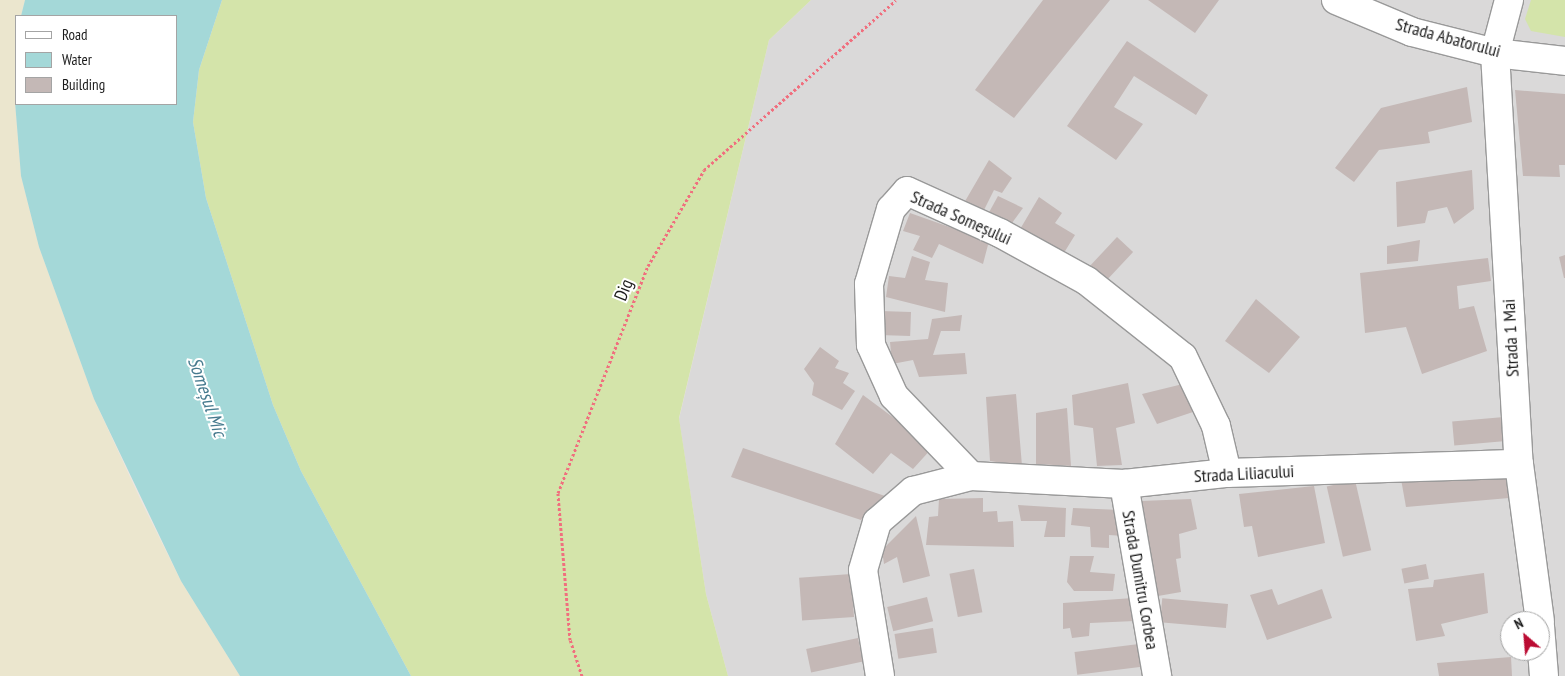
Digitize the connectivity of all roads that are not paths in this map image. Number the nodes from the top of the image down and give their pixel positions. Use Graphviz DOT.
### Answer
graph roads {
  1 [pos="1336,0"];
  2 [pos="1509,0"];
  3 [pos="1495,53"];
  4 [pos="1565,62"];
  5 [pos="1519,464"];
  6 [pos="1227,473"];
  7 [pos="970,476"];
  8 [pos="1124,484"];
  9 [pos="1539,611"];
  10 [pos="1543,661"];
  11 [pos="880,676"];
  12 [pos="1156,676"];
  13 [pos="1544,676"];
  1 -- 3 [label="street, Strada Abatorului"];
  2 -- 3 [label="street, Strada 1 Mai"];
  3 -- 4 [label="street, Strada Abatorului"];
  3 -- 5 [label="street, Strada 1 Mai"];
  5 -- 6 [label="street, Strada Liliacului"];
  5 -- 9 [label="street, Strada 1 Mai"];
  6 -- 7 [label="street, Strada Someșului"];
  6 -- 8 [label="street, Strada Liliacului"];
  7 -- 8 [label="street, Strada Liliacului"];
  7 -- 11 [label="street, Strada Liliacului"];
  8 -- 12 [label="street, Strada Dumitru Corbea"];
  10 -- 13 [label="street"];
}
